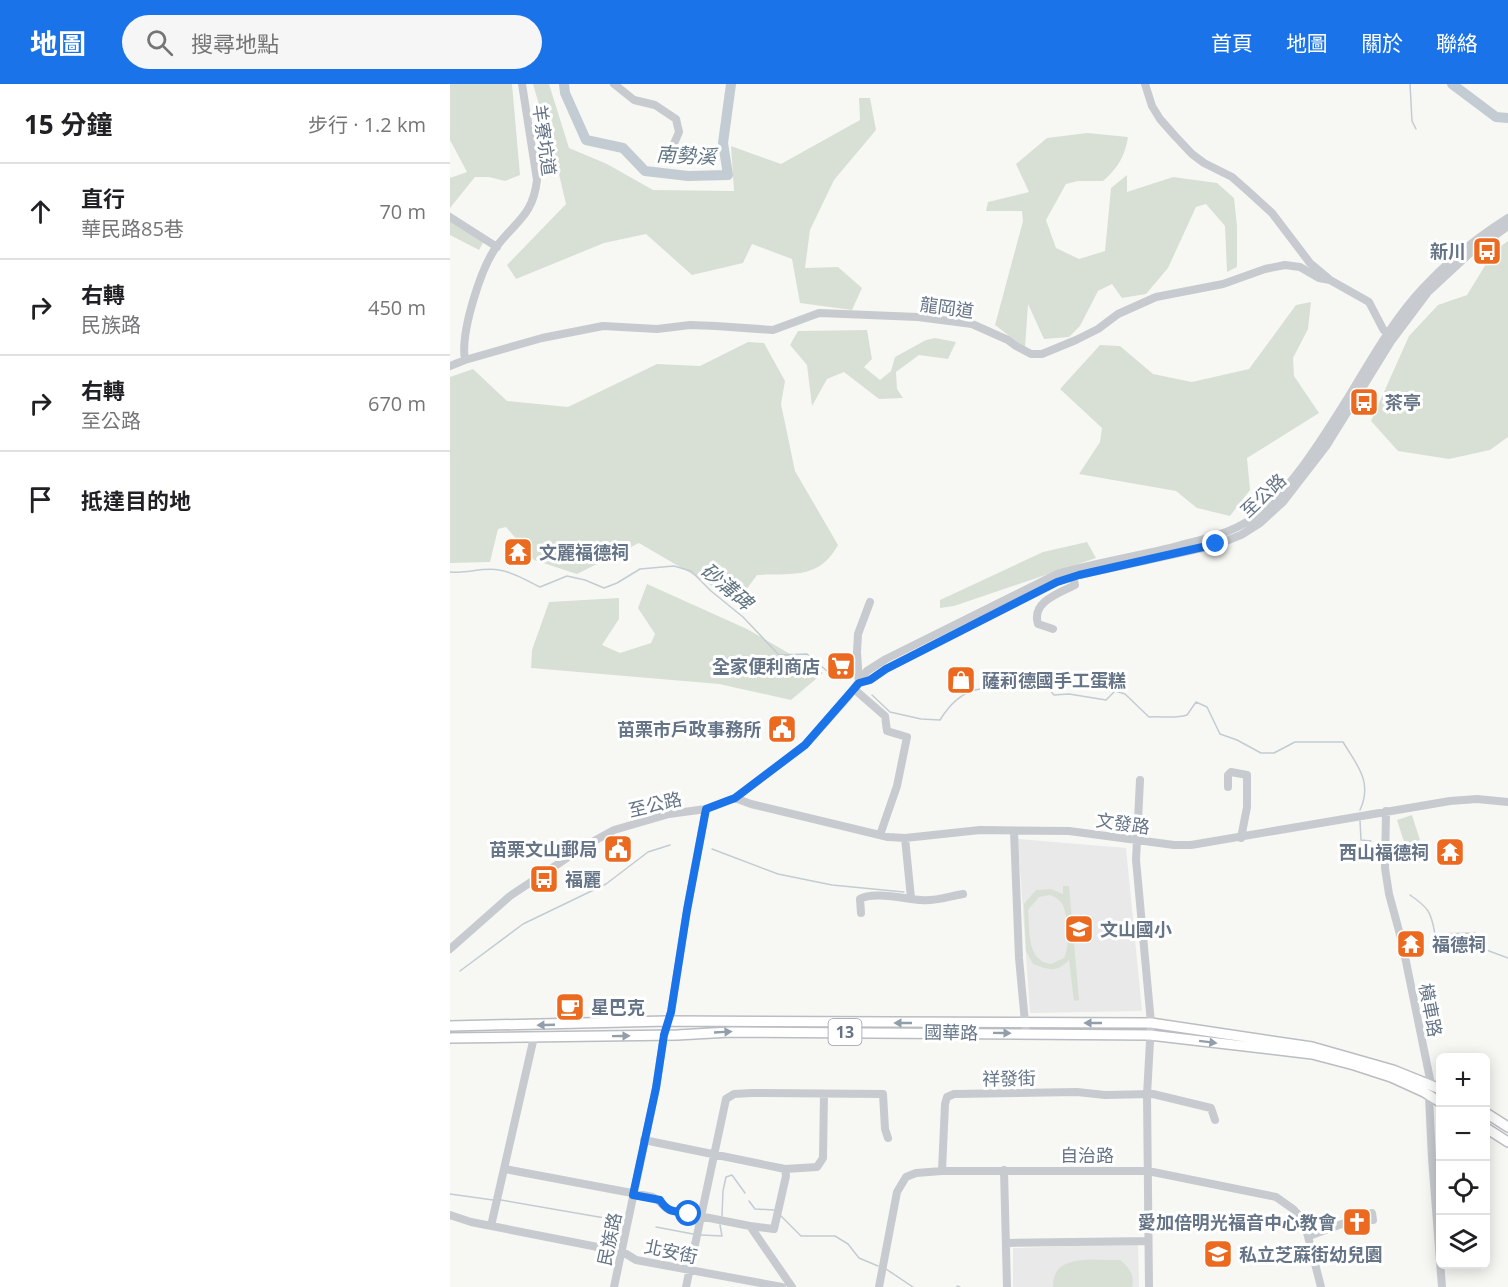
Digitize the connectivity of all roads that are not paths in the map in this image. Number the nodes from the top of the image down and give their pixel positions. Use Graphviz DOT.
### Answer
graph roads {
  1 [pos="522,84"];
  2 [pos="614,84"];
  3 [pos="1145,84"];
  4 [pos="673,146"];
  5 [pos="450,217"];
  6 [pos="1508,218"];
  7 [pos="1508,226"];
  8 [pos="497,246"];
  9 [pos="1330,279"];
  10 [pos="1390,337"];
  11 [pos="465,360"];
  12 [pos="450,366"];
  13 [pos="1144,558"];
  14 [pos="1073,577"];
  15 [pos="870,602"];
  16 [pos="999,607"];
  17 [pos="1053,629"];
  18 [pos="856,686"];
  19 [pos="1140,780"];
  20 [pos="1228,787"];
  21 [pos="735,798"];
  22 [pos="1508,802"];
  23 [pos="706,809"];
  24 [pos="1386,812"];
  25 [pos="1014,831"];
  26 [pos="880,835"];
  27 [pos="905,838"];
  28 [pos="1241,838"];
  29 [pos="1137,840"];
  30 [pos="963,894"];
  31 [pos="911,898"];
  32 [pos="861,913"];
  33 [pos="450,949"];
  34 [pos="667,1022"];
  35 [pos="1024,1023"];
  36 [pos="1152,1023"];
  37 [pos="450,1026"];
  38 [pos="1026,1033"];
  39 [pos="664,1035"];
  40 [pos="1150,1035"];
  41 [pos="534,1037"];
  42 [pos="450,1038"];
  43 [pos="1431,1084"];
  44 [pos="1436,1087"];
  45 [pos="824,1094"];
  46 [pos="1147,1095"];
  47 [pos="1429,1097"];
  48 [pos="1436,1100"];
  49 [pos="1490,1116"];
  50 [pos="1215,1120"];
  51 [pos="1508,1127"];
  52 [pos="1490,1131"];
  53 [pos="888,1138"];
  54 [pos="644,1140"];
  55 [pos="1508,1142"];
  56 [pos="715,1154"];
  57 [pos="505,1169"];
  58 [pos="785,1169"];
  59 [pos="1004,1170"];
  60 [pos="942,1171"];
  61 [pos="1148,1171"];
  62 [pos="633,1195"];
  63 [pos="450,1215"];
  64 [pos="700,1217"];
  65 [pos="1373,1220"];
  66 [pos="491,1226"];
  67 [pos="750,1226"];
  68 [pos="1309,1236"];
  69 [pos="1148,1241"];
  70 [pos="1006,1243"];
  71 [pos="623,1252"];
  72 [pos="690,1270"];
  73 [pos="614,1287"];
  74 [pos="686,1287"];
  75 [pos="782,1287"];
  76 [pos="792,1287"];
  77 [pos="879,1287"];
  78 [pos="1007,1287"];
  79 [pos="1149,1287"];
  80 [pos="1321,1287"];
  81 [pos="1442,1287"];
  1 -- 8 [label="street, 羊寮坑道"];
  2 -- 4 [label="street"];
  3 -- 9 [label="street"];
  5 -- 8 [label="street"];
  6 -- 10 [label="street"];
  7 -- 10 [label="street"];
  8 -- 11 [label="street, 羊寮坑道"];
  9 -- 10 [label="street, 龍岡道"];
  9 -- 11 [label="street, 龍岡道"];
  10 -- 13 [label="street, 至公路"];
  11 -- 12 [label="street, 龍岡道"];
  13 -- 14 [label="street, 至公路"];
  13 -- 16 [label="street, 至公路"];
  14 -- 16 [label="street, 至公路"];
  14 -- 17 [label="street"];
  15 -- 18 [label="street"];
  16 -- 18 [label="street, 至公路"];
  18 -- 21 [label="street, 至公路"];
  18 -- 26 [label="street"];
  19 -- 29 [label="street"];
  20 -- 28 [label="street"];
  21 -- 23 [label="street, 至公路"];
  21 -- 26 [label="street, 文發路"];
  22 -- 24 [label="street, 文發路"];
  23 -- 33 [label="street, 至公路"];
  23 -- 34 [label="street, 民族路"];
  24 -- 28 [label="street, 文發路"];
  24 -- 43 [label="street, 橫車路"];
  25 -- 27 [label="street, 文發路"];
  25 -- 29 [label="street, 文發路"];
  25 -- 35 [label="street"];
  26 -- 27 [label="street, 文發路"];
  27 -- 31 [label="street"];
  28 -- 29 [label="street, 文發路"];
  29 -- 36 [label="street"];
  30 -- 31 [label="street"];
  31 -- 32 [label="street"];
  35 -- 34 [label="main road, 國華路 / 13, one-way"];
  34 -- 37 [label="main road, 國華路 / 13, one-way"];
  34 -- 39 [label="street, 民族路"];
  36 -- 35 [label="main road, 國華路 / 13, one-way"];
  35 -- 38 [label="street"];
  36 -- 40 [label="street"];
  36 -- 43 [label="main road, 國華路 / 13"];
  39 -- 38 [label="main road, 國華路 / 13, one-way"];
  38 -- 40 [label="main road, 國華路 / 13"];
  41 -- 39 [label="main road, 國華路 / 13, one-way"];
  39 -- 54 [label="street, 民族路"];
  40 -- 46 [label="street"];
  40 -- 47 [label="main road, 國華路 / 13, one-way"];
  41 -- 42 [label="main road, 國華路 / 13"];
  41 -- 57 [label="street"];
  43 -- 44 [label="main road, 國華路 / 13"];
  43 -- 47 [label="street, 橫車路"];
  45 -- 53 [label="street"];
  45 -- 56 [label="street"];
  45 -- 58 [label="street"];
  46 -- 50 [label="street, 祥發街"];
  46 -- 60 [label="street, 祥發街"];
  46 -- 61 [label="street"];
  47 -- 48 [label="main road, 國華路 / 13"];
  47 -- 81 [label="street, 橫車路"];
  49 -- 51 [label="main road"];
  52 -- 55 [label="main road"];
  54 -- 56 [label="street"];
  54 -- 62 [label="street, 民族路"];
  56 -- 58 [label="street"];
  56 -- 64 [label="street"];
  57 -- 62 [label="street"];
  57 -- 66 [label="street"];
  58 -- 67 [label="street"];
  59 -- 60 [label="street, 自治路"];
  59 -- 61 [label="street, 自治路"];
  59 -- 70 [label="street"];
  60 -- 77 [label="street, 自治路"];
  61 -- 68 [label="street, 自治路"];
  61 -- 69 [label="street"];
  62 -- 64 [label="street"];
  62 -- 71 [label="street, 民族路"];
  63 -- 66 [label="street, 北安街"];
  64 -- 67 [label="street"];
  64 -- 72 [label="street"];
  65 -- 68 [label="street"];
  66 -- 71 [label="street, 北安街"];
  67 -- 76 [label="street"];
  68 -- 80 [label="street, 自治路"];
  69 -- 70 [label="street"];
  69 -- 79 [label="street"];
  70 -- 78 [label="street"];
  71 -- 72 [label="street, 北安街"];
  71 -- 73 [label="street, 民族路"];
  72 -- 74 [label="street"];
  72 -- 75 [label="street, 北安街"];
}
